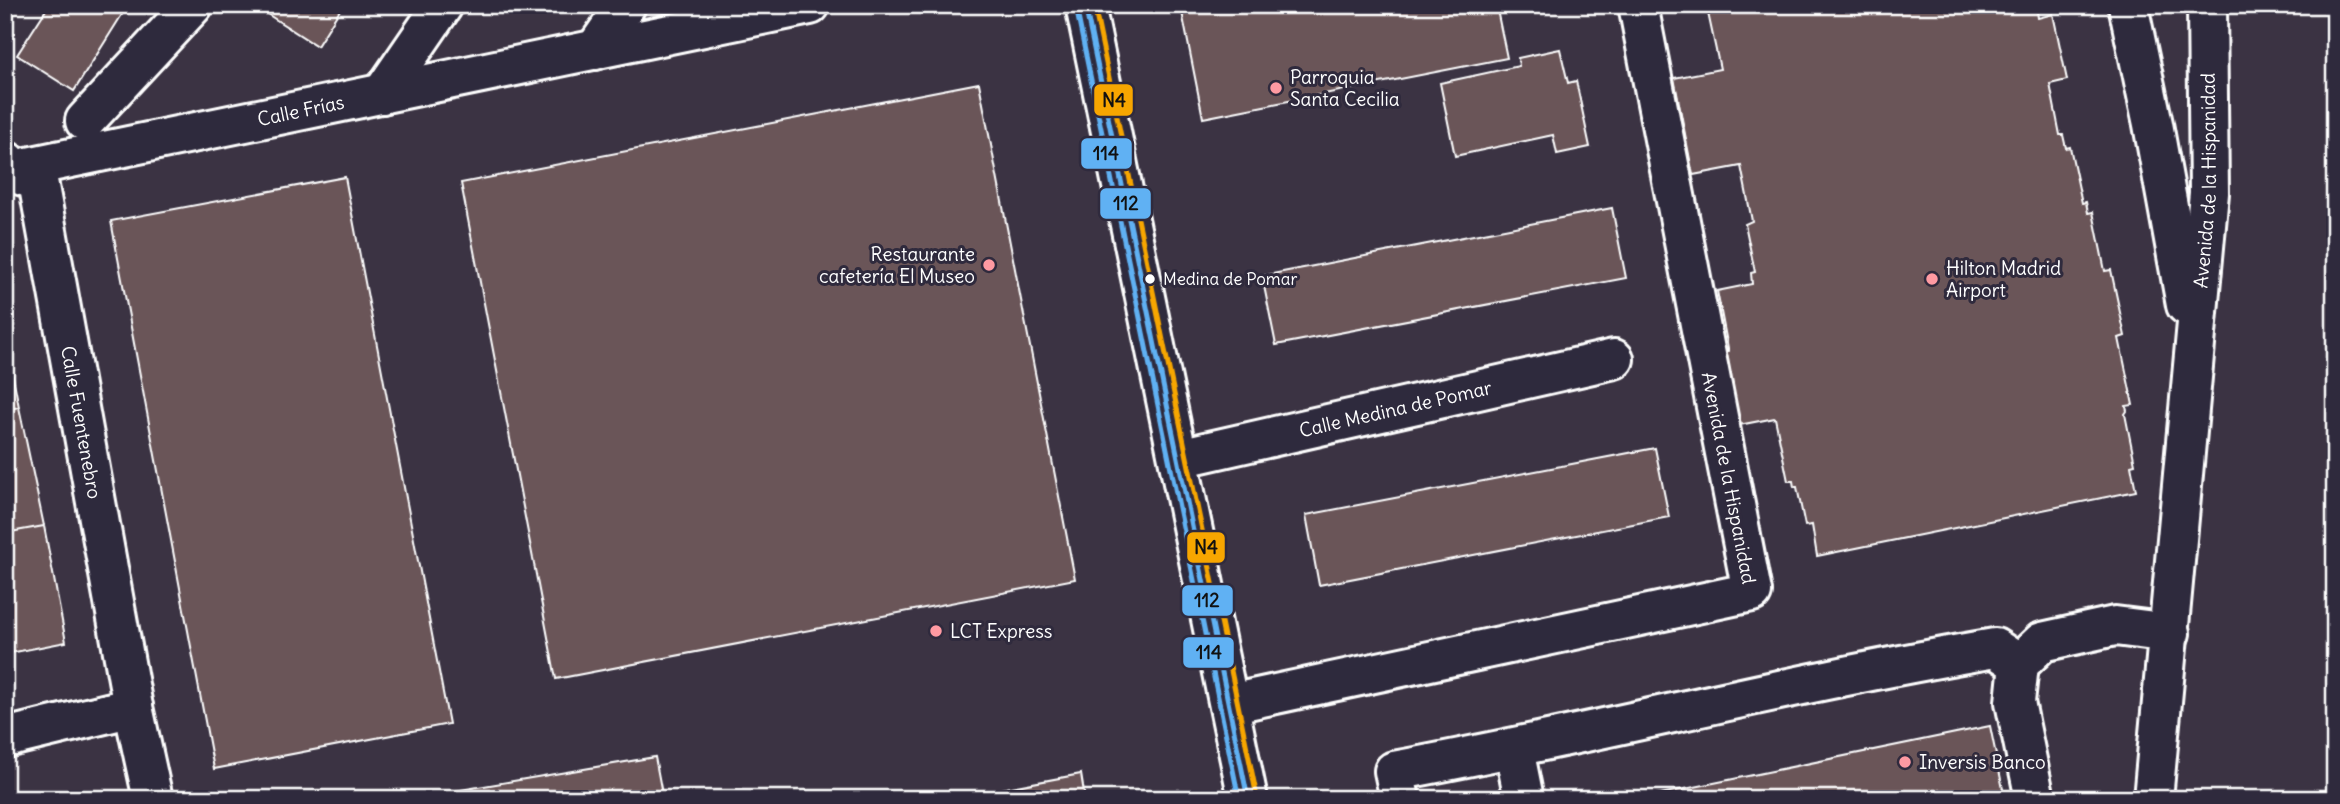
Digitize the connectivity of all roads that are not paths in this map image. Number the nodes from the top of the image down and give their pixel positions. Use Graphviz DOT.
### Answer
graph roads {
  1 [pos="193,5"];
  2 [pos="443,5"];
  3 [pos="626,5"];
  4 [pos="810,5"];
  5 [pos="1085,5"];
  6 [pos="1638,5"];
  7 [pos="2128,5"];
  8 [pos="2207,5"];
  9 [pos="595,50"];
  10 [pos="382,94"];
  11 [pos="85,121"];
  12 [pos="7,165"];
  13 [pos="2195,356"];
  14 [pos="1614,359"];
  15 [pos="1178,458"];
  16 [pos="2170,633"];
  17 [pos="2019,664"];
  18 [pos="1229,704"];
  19 [pos="133,707"];
  20 [pos="5,738"];
  21 [pos="1514,749"];
  22 [pos="153,799"];
  23 [pos="1248,799"];
  24 [pos="1401,799"];
  25 [pos="1524,799"];
  26 [pos="2035,799"];
  27 [pos="2153,799"];
  1 -- 11 [label="street"];
  2 -- 10 [label="street"];
  3 -- 9 [label="street"];
  4 -- 9 [label="street, Calle Frías"];
  5 -- 15 [label="street"];
  6 -- 18 [label="street, Avenida de la Hispanidad"];
  7 -- 13 [label="street, Avenida de la Hispanidad"];
  8 -- 13 [label="street, Avenida de la Hispanidad"];
  9 -- 10 [label="street, Calle Frías"];
  10 -- 12 [label="street, Calle Frías"];
  12 -- 19 [label="street, Calle Fuentenebro"];
  13 -- 16 [label="street, Avenida de la Hispanidad"];
  14 -- 15 [label="street, Calle Medina de Pomar"];
  15 -- 18 [label="street"];
  16 -- 17 [label="street"];
  16 -- 27 [label="street, Avenida de la Hispanidad"];
  17 -- 21 [label="street"];
  17 -- 26 [label="street"];
  18 -- 23 [label="street"];
  19 -- 20 [label="street"];
  19 -- 22 [label="street, Calle Fuentenebro"];
  21 -- 24 [label="street"];
  21 -- 25 [label="street"];
}
